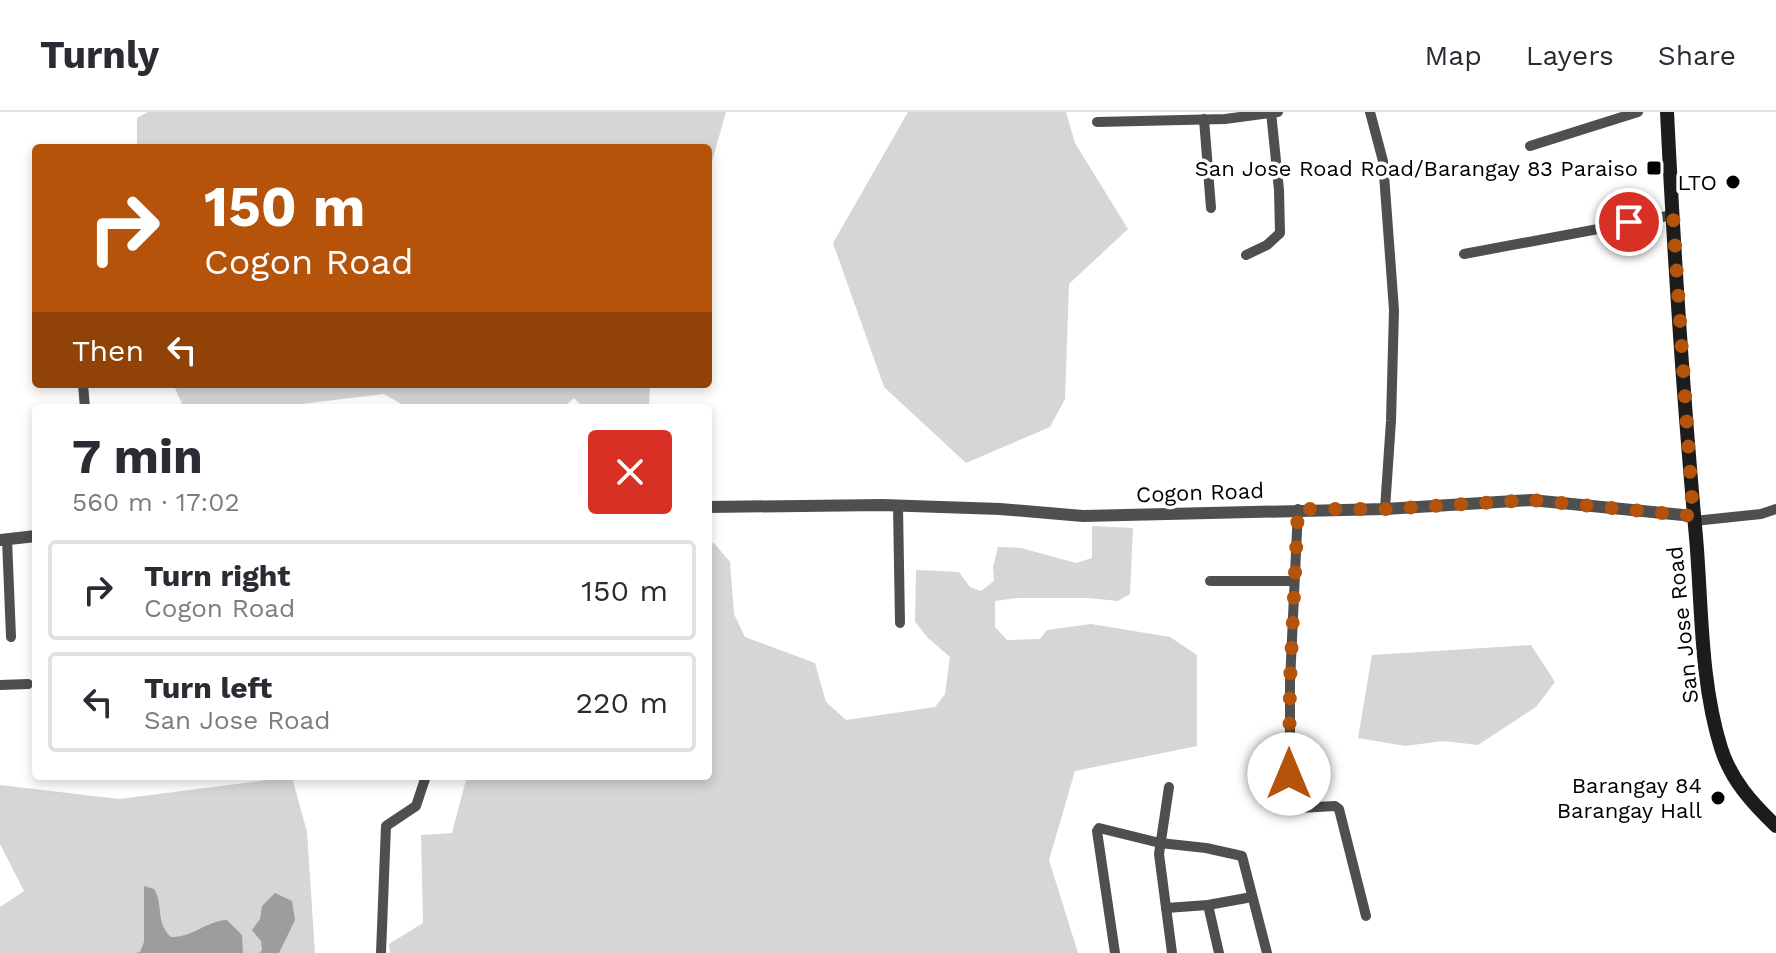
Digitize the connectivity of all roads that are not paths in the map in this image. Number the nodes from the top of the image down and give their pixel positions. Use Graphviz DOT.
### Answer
graph roads {
  1 [pos="1271,112"];
  2 [pos="1278,112"];
  3 [pos="1370,112"];
  4 [pos="1638,112"];
  5 [pos="1667,112"];
  6 [pos="1142,117"];
  7 [pos="1199,117"];
  8 [pos="1097,122"];
  9 [pos="1530,146"];
  10 [pos="1211,208"];
  11 [pos="1673,215"];
  12 [pos="1464,254"];
  13 [pos="1246,255"];
  14 [pos="898,506"];
  15 [pos="712,507"];
  16 [pos="1298,509"];
  17 [pos="1385,509"];
  18 [pos="1776,509"];
  19 [pos="1694,519"];
  20 [pos="32,536"];
  21 [pos="4,540"];
  22 [pos="1210,581"];
  23 [pos="1294,581"];
  24 [pos="900,623"];
  25 [pos="11,637"];
  26 [pos="28,684"];
  27 [pos="0,685"];
  28 [pos="425,780"];
  29 [pos="1169,787"];
  30 [pos="1776,826"];
  31 [pos="1160,843"];
  32 [pos="1252,897"];
  33 [pos="1208,905"];
  34 [pos="1166,908"];
  35 [pos="1366,916"];
  36 [pos="381,953"];
  37 [pos="1115,953"];
  38 [pos="1172,953"];
  39 [pos="1219,953"];
  40 [pos="1267,953"];
  1 -- 2 [label="street"];
  1 -- 7 [label="street"];
  1 -- 13 [label="street"];
  3 -- 17 [label="street"];
  4 -- 9 [label="street"];
  5 -- 11 [label="main road, San Jose Road"];
  6 -- 7 [label="street"];
  6 -- 8 [label="street"];
  7 -- 10 [label="street"];
  11 -- 12 [label="street"];
  11 -- 19 [label="main road, San Jose Road"];
  14 -- 15 [label="street, Cogon Road"];
  14 -- 16 [label="street, Cogon Road"];
  14 -- 24 [label="street"];
  16 -- 17 [label="street, Cogon Road"];
  16 -- 23 [label="street"];
  17 -- 19 [label="street, Cogon Road"];
  18 -- 19 [label="street"];
  19 -- 30 [label="main road, San Jose Road"];
  20 -- 21 [label="street"];
  21 -- 25 [label="street"];
  22 -- 23 [label="street"];
  23 -- 35 [label="street"];
  26 -- 27 [label="street"];
  28 -- 36 [label="street"];
  29 -- 31 [label="street"];
  31 -- 32 [label="street"];
  31 -- 34 [label="street"];
  31 -- 37 [label="street"];
  32 -- 33 [label="street"];
  32 -- 40 [label="street"];
  33 -- 34 [label="street"];
  33 -- 39 [label="street"];
  34 -- 38 [label="street"];
}
